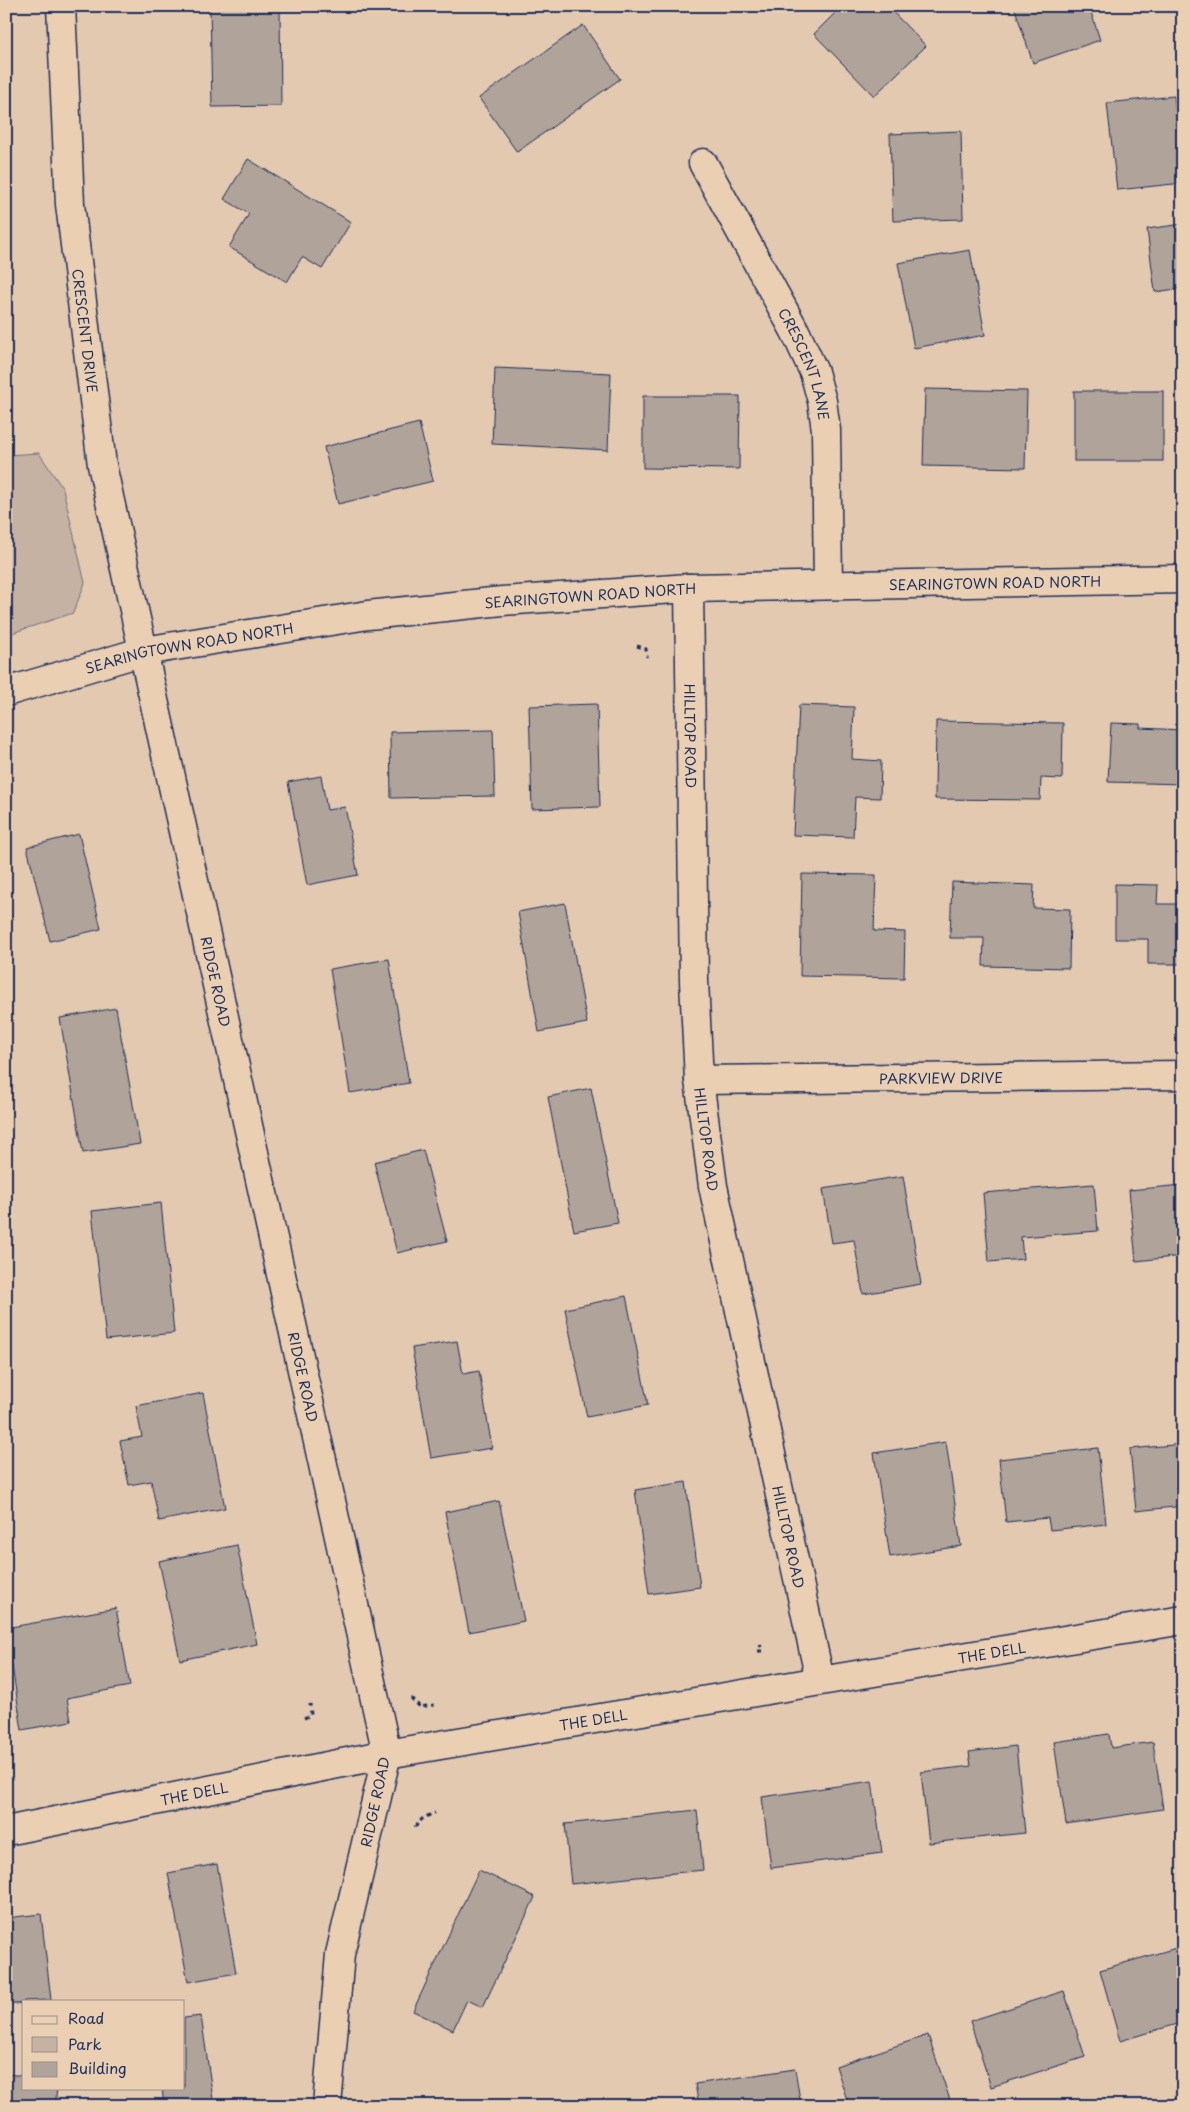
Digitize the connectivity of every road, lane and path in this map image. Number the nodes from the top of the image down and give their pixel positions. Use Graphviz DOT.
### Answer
graph roads {
  1 [pos="61,6"];
  2 [pos="703,163"];
  3 [pos="1183,579"];
  4 [pos="828,585"];
  5 [pos="689,588"];
  6 [pos="637,646"];
  7 [pos="144,651"];
  8 [pos="647,657"];
  9 [pos="6,692"];
  10 [pos="1183,1075"];
  11 [pos="699,1080"];
  12 [pos="1183,1620"];
  13 [pos="760,1644"];
  14 [pos="758,1651"];
  15 [pos="820,1680"];
  16 [pos="310,1704"];
  17 [pos="434,1705"];
  18 [pos="420,1707"];
  19 [pos="304,1718"];
  20 [pos="387,1754"];
  21 [pos="435,1813"];
  22 [pos="415,1827"];
  23 [pos="6,1831"];
  24 [pos="327,2106"];
  1 -- 7 [label="street, CRESCENT DRIVE"];
  2 -- 4 [label="street, CRESCENT LANE"];
  3 -- 4 [label="street, SEARINGTOWN ROAD NORTH"];
  4 -- 5 [label="street, SEARINGTOWN ROAD NORTH"];
  5 -- 7 [label="street, SEARINGTOWN ROAD NORTH"];
  5 -- 11 [label="street, HILLTOP ROAD"];
  6 -- 8 [label="path"];
  7 -- 9 [label="street, SEARINGTOWN ROAD NORTH"];
  7 -- 20 [label="street, RIDGE ROAD"];
  10 -- 11 [label="street, PARKVIEW DRIVE"];
  11 -- 15 [label="street, HILLTOP ROAD"];
  12 -- 15 [label="street, THE DELL"];
  13 -- 14 [label="path"];
  15 -- 20 [label="street, THE DELL"];
  16 -- 19 [label="path"];
  17 -- 18 [label="path"];
  20 -- 23 [label="street, THE DELL"];
  20 -- 24 [label="street, RIDGE ROAD"];
  21 -- 22 [label="path"];
}
